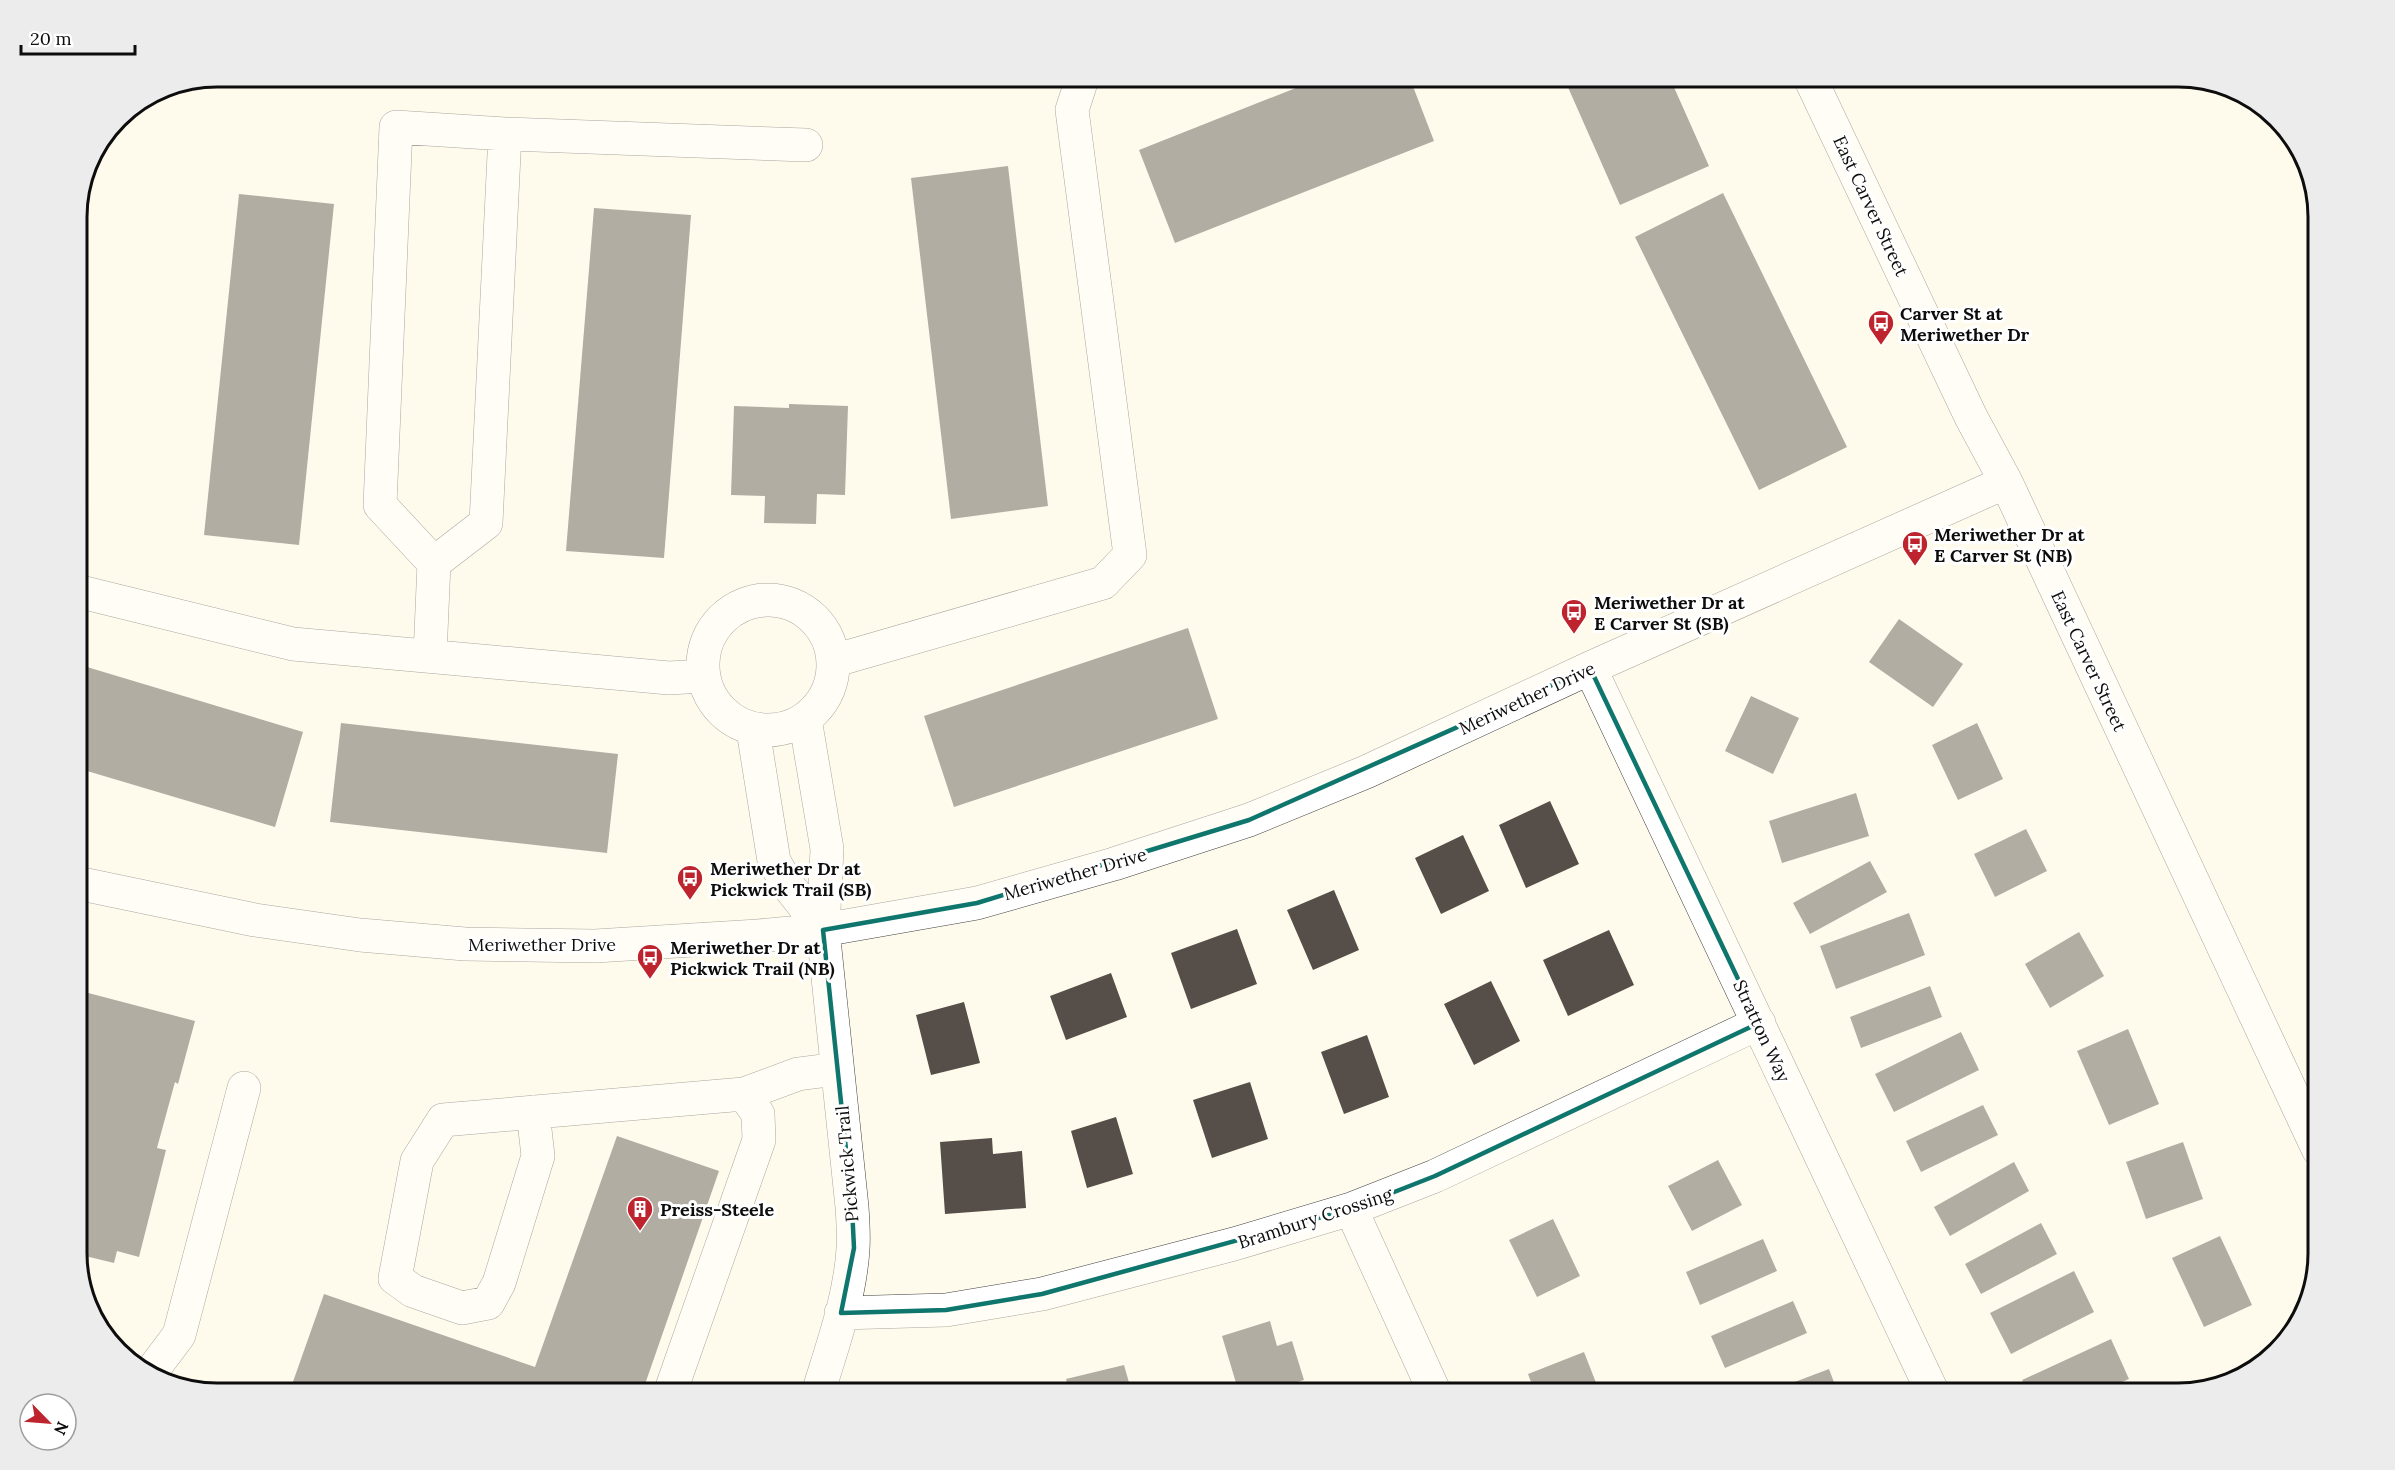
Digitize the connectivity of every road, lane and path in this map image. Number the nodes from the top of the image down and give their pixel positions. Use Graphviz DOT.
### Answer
graph roads {
  1 [pos="1079,87"];
  2 [pos="1814,87"];
  3 [pos="505,134"];
  4 [pos="806,145"];
  5 [pos="2006,482"];
  6 [pos="435,563"];
  7 [pos="87,593"];
  8 [pos="430,656"];
  9 [pos="833,661"];
  10 [pos="1590,668"];
  11 [pos="703,676"];
  12 [pos="805,719"];
  13 [pos="753,730"];
  14 [pos="87,885"];
  15 [pos="823,930"];
  16 [pos="1759,1023"];
  17 [pos="837,1069"];
  18 [pos="244,1088"];
  19 [pos="744,1094"];
  20 [pos="533,1112"];
  21 [pos="2308,1128"];
  22 [pos="1351,1209"];
  23 [pos="841,1314"];
  24 [pos="155,1367"];
  25 [pos="674,1383"];
  26 [pos="822,1383"];
  27 [pos="1430,1383"];
  28 [pos="1928,1383"];
  1 -- 9 [label="street"];
  2 -- 5 [label="street, East Carver Street"];
  3 -- 4 [label="street"];
  3 -- 6 [label="street"];
  3 -- 6 [label="street"];
  5 -- 10 [label="street, Meriwether Drive"];
  5 -- 21 [label="street, East Carver Street"];
  6 -- 8 [label="street"];
  7 -- 8 [label="street"];
  8 -- 11 [label="street"];
  9 -- 11 [label="street"];
  9 -- 12 [label="street"];
  10 -- 15 [label="street, Meriwether Drive"];
  10 -- 16 [label="street, Stratton Way"];
  11 -- 13 [label="street"];
  12 -- 13 [label="street"];
  12 -- 15 [label="street, Pickwick Trail"];
  13 -- 15 [label="street"];
  14 -- 15 [label="street, Meriwether Drive"];
  15 -- 17 [label="street, Pickwick Trail"];
  16 -- 22 [label="street, Brambury Crossing"];
  16 -- 28 [label="street, Stratton Way"];
  17 -- 19 [label="street"];
  17 -- 23 [label="street, Pickwick Trail"];
  18 -- 24 [label="street"];
  19 -- 20 [label="street"];
  19 -- 25 [label="street"];
  20 -- 20 [label="street"];
  22 -- 23 [label="street, Brambury Crossing"];
  22 -- 27 [label="street"];
  23 -- 26 [label="street, Pickwick Trail"];
}
